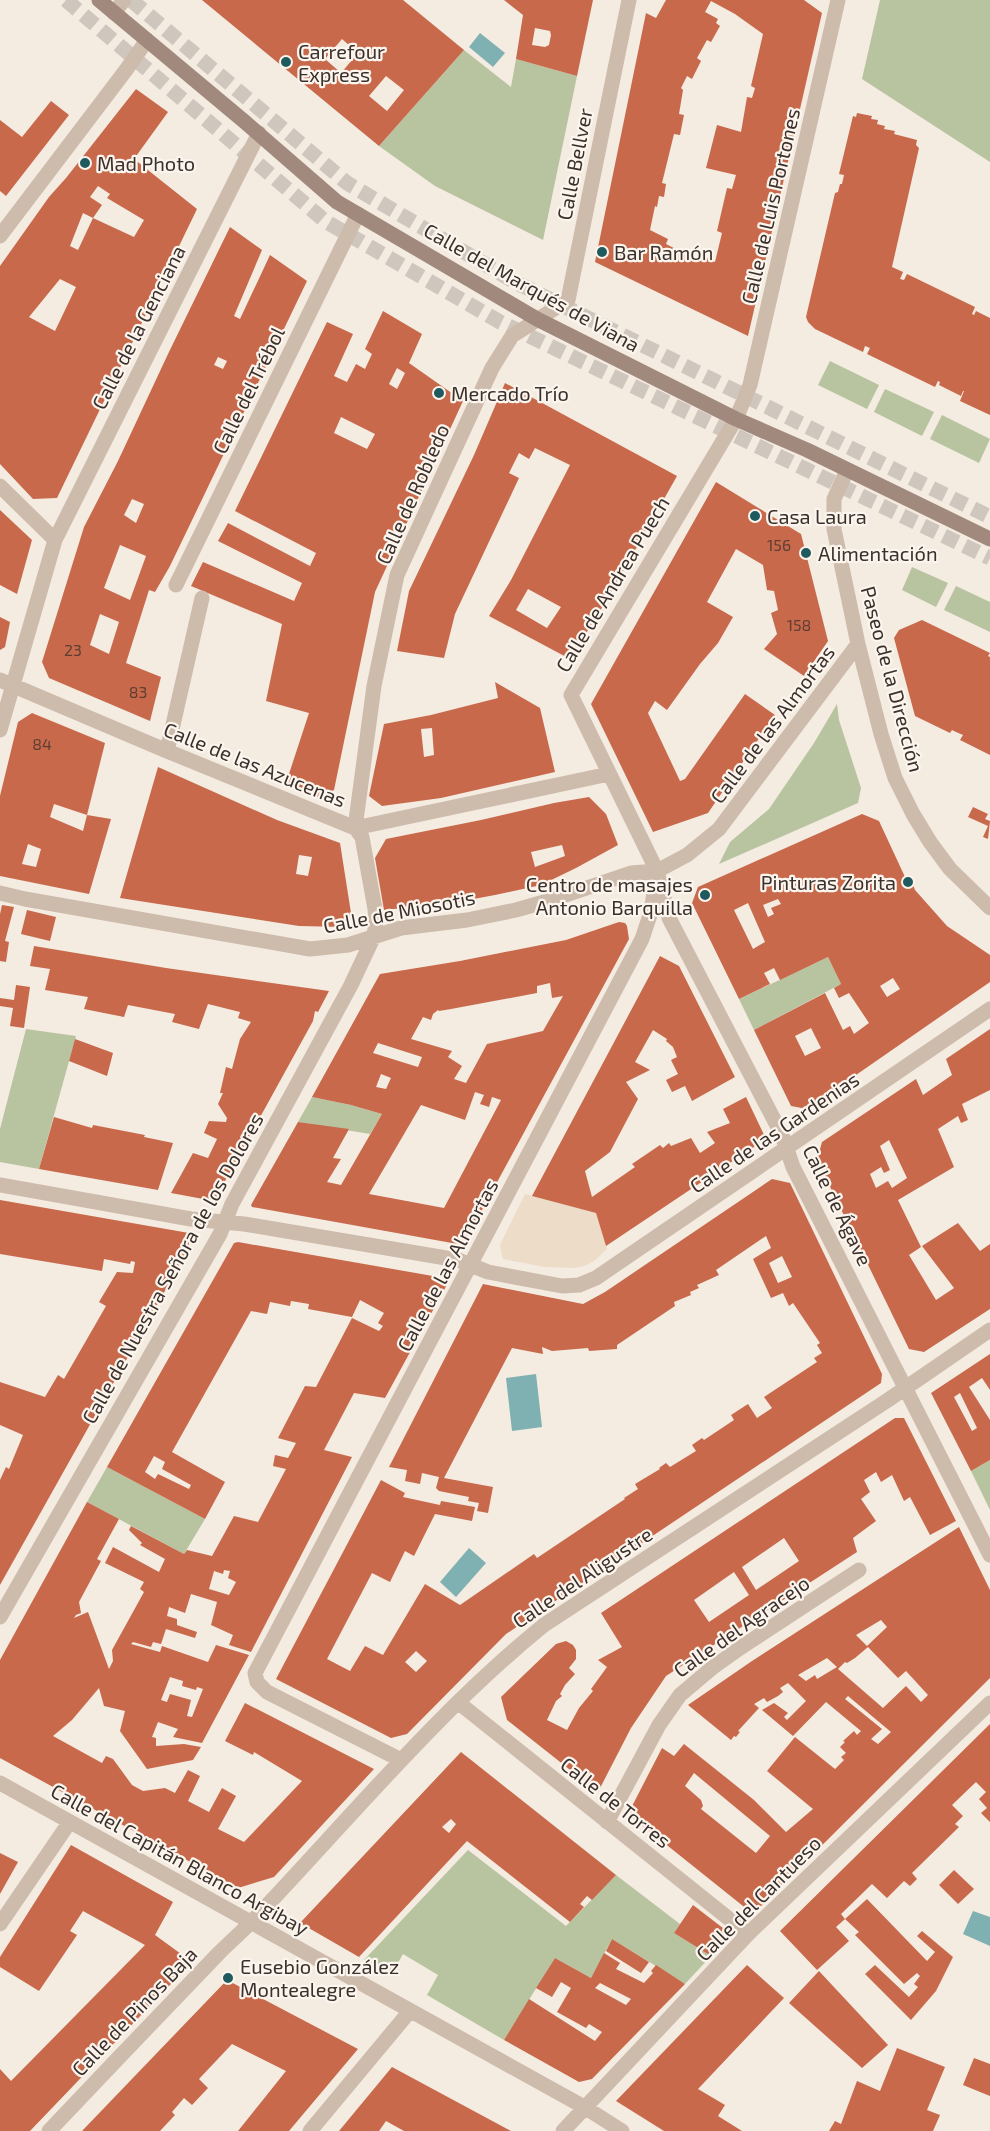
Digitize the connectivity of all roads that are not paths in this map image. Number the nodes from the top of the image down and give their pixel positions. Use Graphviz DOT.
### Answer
graph roads {
  1 [pos="99,0"];
  2 [pos="124,0"];
  3 [pos="629,0"];
  4 [pos="837,0"];
  5 [pos="114,13"];
  6 [pos="147,40"];
  7 [pos="259,133"];
  8 [pos="358,214"];
  9 [pos="0,236"];
  10 [pos="537,319"];
  11 [pos="736,419"];
  12 [pos="847,470"];
  13 [pos="0,486"];
  14 [pos="990,539"];
  15 [pos="55,540"];
  16 [pos="176,585"];
  17 [pos="201,598"];
  18 [pos="858,644"];
  19 [pos="6,682"];
  20 [pos="0,730"];
  21 [pos="167,751"];
  22 [pos="609,774"];
  23 [pos="355,828"];
  24 [pos="719,829"];
  25 [pos="657,871"];
  26 [pos="0,893"];
  27 [pos="990,908"];
  28 [pos="374,936"];
  29 [pos="990,1009"];
  30 [pos="787,1149"];
  31 [pos="0,1185"];
  32 [pos="224,1222"];
  33 [pos="471,1264"];
  34 [pos="990,1330"];
  35 [pos="904,1389"];
  36 [pos="990,1555"];
  37 [pos="859,1570"];
  38 [pos="0,1617"];
  39 [pos="990,1702"];
  40 [pos="459,1703"];
  41 [pos="401,1760"];
  42 [pos="0,1783"];
  43 [pos="607,1822"];
  44 [pos="69,1823"];
  45 [pos="251,1922"];
  46 [pos="0,1924"];
  47 [pos="748,1934"];
  48 [pos="410,2012"];
  49 [pos="586,2108"];
  50 [pos="49,2131"];
  51 [pos="310,2131"];
  52 [pos="563,2131"];
  53 [pos="622,2131"];
  1 -- 5 [label="street, Calle del Marqués de Viana"];
  2 -- 5 [label="street"];
  3 -- 10 [label="street, Calle Bellver"];
  4 -- 11 [label="street, Calle de Luis Portones"];
  5 -- 6 [label="street, Calle del Marqués de Viana"];
  6 -- 7 [label="street, Calle del Marqués de Viana"];
  6 -- 9 [label="street"];
  7 -- 8 [label="street, Calle del Marqués de Viana"];
  7 -- 15 [label="street, Calle de la Genciana"];
  8 -- 10 [label="street, Calle del Marqués de Viana"];
  8 -- 16 [label="street, Calle del Trébol"];
  10 -- 11 [label="street, Calle del Marqués de Viana"];
  10 -- 23 [label="street, Calle de Robledo"];
  11 -- 12 [label="street, Calle del Marqués de Viana"];
  11 -- 22 [label="street, Calle de Andrea Puech"];
  12 -- 14 [label="street, Calle del Marqués de Viana"];
  12 -- 18 [label="street, Paseo de la Dirección"];
  13 -- 15 [label="street"];
  15 -- 19 [label="street, Calle de la Genciana"];
  17 -- 21 [label="street"];
  18 -- 24 [label="street, Calle de las Almortas"];
  18 -- 27 [label="street, Paseo de la Dirección"];
  19 -- 20 [label="street, Calle de la Genciana"];
  19 -- 21 [label="street, Calle de las Azucenas"];
  21 -- 23 [label="street, Calle de las Azucenas"];
  22 -- 23 [label="street, Calle de las Azucenas"];
  22 -- 25 [label="street, Calle de Andrea Puech"];
  23 -- 28 [label="street"];
  24 -- 25 [label="street, Calle de Miosotis"];
  25 -- 28 [label="street, Calle de Miosotis"];
  25 -- 30 [label="street, Calle de Ágave"];
  25 -- 33 [label="street, Calle de las Almortas"];
  26 -- 28 [label="street, Calle de Miosotis"];
  28 -- 32 [label="street, Calle de Nuestra Señora de los Dolores"];
  29 -- 30 [label="street, Calle de las Gardenias"];
  30 -- 33 [label="street, Calle de las Gardenias"];
  30 -- 35 [label="street, Calle de Ágave"];
  31 -- 32 [label="street"];
  32 -- 33 [label="street"];
  32 -- 38 [label="street, Calle de Nuestra Señora de los Dolores"];
  33 -- 41 [label="street, Calle de las Almortas"];
  34 -- 35 [label="street, Calle del Aligustre"];
  35 -- 36 [label="street, Calle de Ágave"];
  35 -- 40 [label="street, Calle del Aligustre"];
  37 -- 43 [label="street, Calle del Agracejo"];
  39 -- 47 [label="street, Calle del Cantueso"];
  40 -- 41 [label="street, Calle del Aligustre"];
  40 -- 43 [label="street, Calle de Torres"];
  41 -- 45 [label="street, Calle del Aligustre"];
  42 -- 44 [label="street, Calle del Capitán Blanco Argibay"];
  43 -- 47 [label="street, Calle de Torres"];
  44 -- 45 [label="street, Calle del Capitán Blanco Argibay"];
  44 -- 46 [label="street"];
  45 -- 48 [label="street, Calle del Capitán Blanco Argibay"];
  45 -- 50 [label="street, Calle de Pinos Baja"];
  47 -- 49 [label="street, Calle del Cantueso"];
  48 -- 49 [label="street, Calle del Capitán Blanco Argibay"];
  48 -- 51 [label="street"];
  49 -- 52 [label="street, Calle del Cantueso"];
  49 -- 53 [label="street, Calle del Capitán Blanco Argibay"];
}
